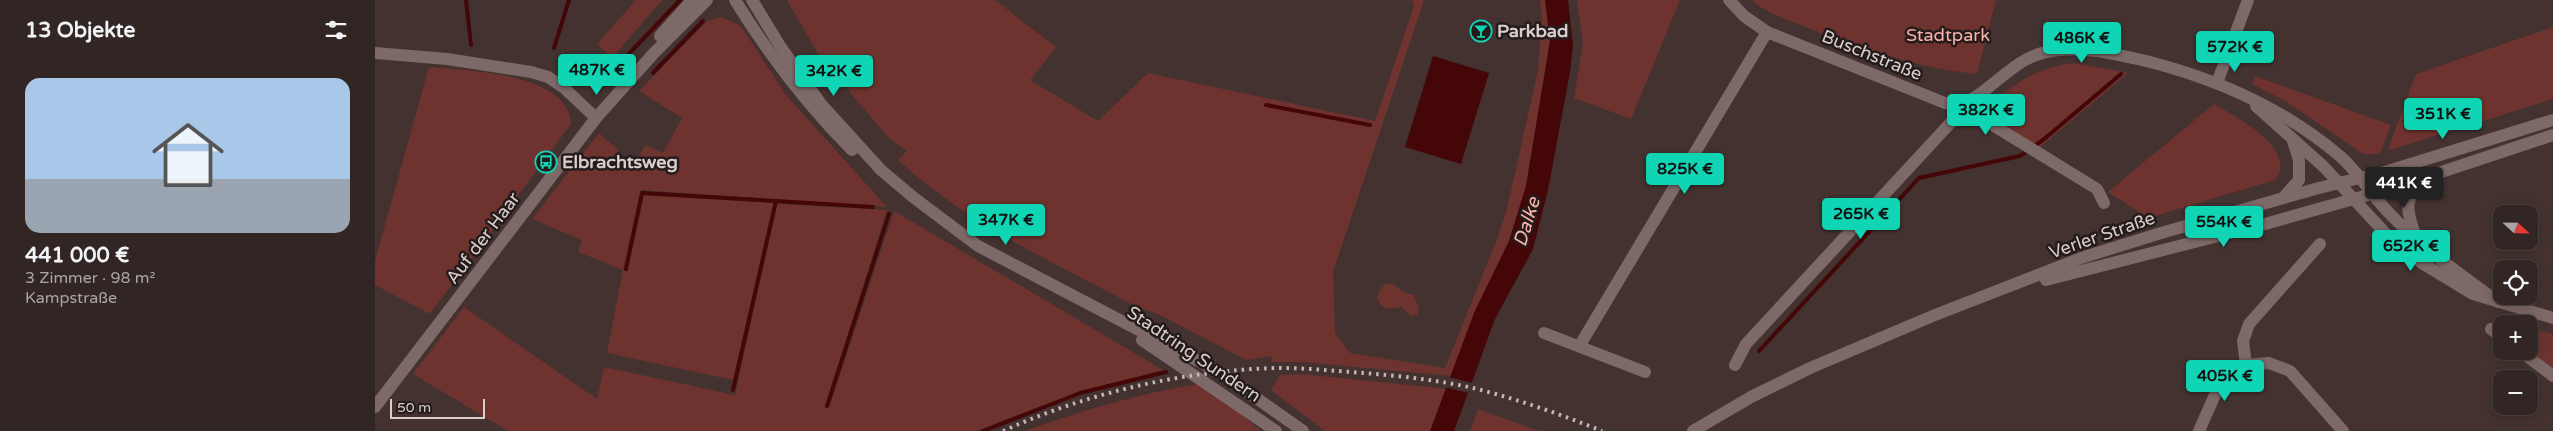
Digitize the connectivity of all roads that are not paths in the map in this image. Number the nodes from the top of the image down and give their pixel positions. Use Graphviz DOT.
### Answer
graph roads {
  1 [pos="692,0"];
  2 [pos="707,0"];
  3 [pos="735,0"];
  4 [pos="752,0"];
  5 [pos="1729,0"];
  6 [pos="2248,0"];
  7 [pos="1767,32"];
  8 [pos="375,53"];
  9 [pos="2217,82"];
  10 [pos="619,90"];
  11 [pos="2239,94"];
  12 [pos="1959,105"];
  13 [pos="596,118"];
  14 [pos="2553,120"];
  15 [pos="2553,135"];
  16 [pos="2292,138"];
  17 [pos="2429,177"];
  18 [pos="2361,178"];
  19 [pos="2339,183"];
  20 [pos="2372,193"];
  21 [pos="913,197"];
  22 [pos="2283,198"];
  23 [pos="2352,199"];
  24 [pos="2104,203"];
  25 [pos="2417,241"];
  26 [pos="2320,244"];
  27 [pos="1981,298"];
  28 [pos="2493,298"];
  29 [pos="2493,300"];
  30 [pos="2508,305"];
  31 [pos="1091,307"];
  32 [pos="2553,318"];
  33 [pos="1544,333"];
  34 [pos="1580,345"];
  35 [pos="2533,360"];
  36 [pos="1735,365"];
  37 [pos="2246,365"];
  38 [pos="1645,372"];
  39 [pos="2553,376"];
  40 [pos="375,407"];
  41 [pos="1276,431"];
  42 [pos="1303,431"];
  43 [pos="1693,431"];
  44 [pos="2199,431"];
  45 [pos="2343,431"];
  1 -- 10 [label="street, Auf der Haar"];
  2 -- 10 [label="street, Auf der Haar"];
  3 -- 21 [label="street, Stadtring Sundern"];
  4 -- 21 [label="street, Stadtring Sundern"];
  5 -- 7 [label="street, Buschstraße"];
  6 -- 9 [label="street"];
  7 -- 12 [label="street, Buschstraße"];
  7 -- 34 [label="street"];
  8 -- 13 [label="street"];
  9 -- 11 [label="street"];
  9 -- 12 [label="street"];
  10 -- 13 [label="street, Auf der Haar"];
  11 -- 16 [label="street"];
  11 -- 18 [label="street"];
  12 -- 24 [label="street, Buschstraße"];
  12 -- 36 [label="street"];
  13 -- 40 [label="street, Auf der Haar"];
  14 -- 18 [label="street, Verler Straße"];
  15 -- 17 [label="street, Verler Straße"];
  16 -- 19 [label="street"];
  16 -- 22 [label="street"];
  17 -- 20 [label="street, Verler Straße"];
  17 -- 25 [label="street"];
  18 -- 19 [label="street, Verler Straße"];
  18 -- 20 [label="street"];
  19 -- 22 [label="street, Verler Straße"];
  19 -- 23 [label="street"];
  20 -- 23 [label="street, Verler Straße"];
  20 -- 25 [label="street"];
  21 -- 31 [label="street, Stadtring Sundern"];
  22 -- 27 [label="street, Verler Straße"];
  23 -- 27 [label="street, Verler Straße"];
  23 -- 29 [label="street"];
  25 -- 28 [label="street"];
  26 -- 37 [label="street"];
  27 -- 43 [label="street, Verler Straße"];
  30 -- 32 [label="street"];
  31 -- 41 [label="street, Stadtring Sundern"];
  31 -- 42 [label="street, Stadtring Sundern"];
  33 -- 34 [label="street"];
  34 -- 38 [label="street"];
  35 -- 39 [label="street"];
  37 -- 44 [label="street"];
  37 -- 45 [label="street"];
}
